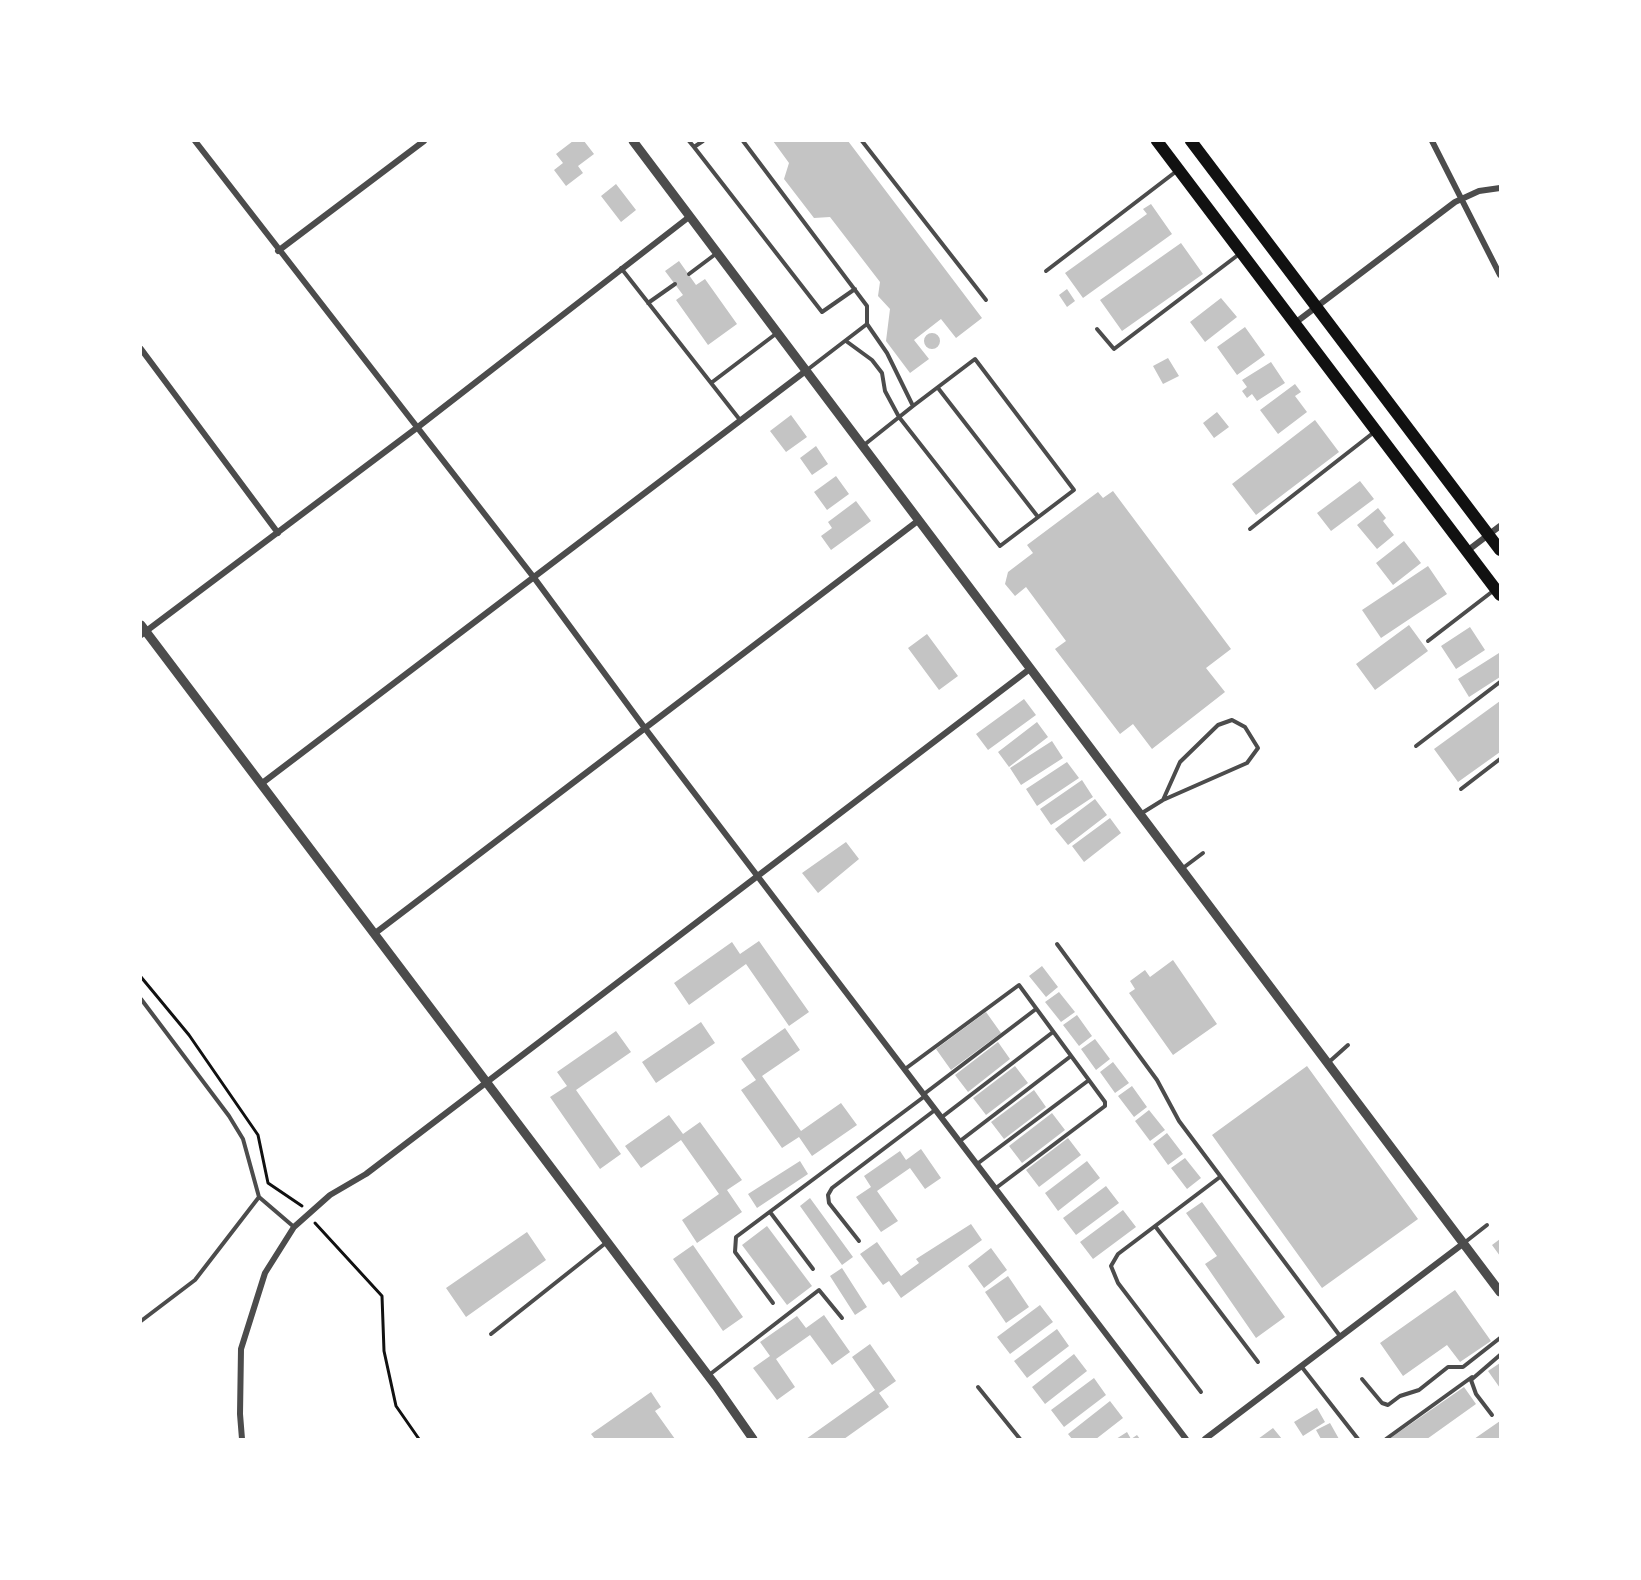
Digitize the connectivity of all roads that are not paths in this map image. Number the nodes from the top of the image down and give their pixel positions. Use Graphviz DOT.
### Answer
graph roads {
  1 [pos="195,141"];
  2 [pos="424,141"];
  3 [pos="633,141"];
  4 [pos="689,141"];
  5 [pos="703,141"];
  6 [pos="743,141"];
  7 [pos="862,141"];
  8 [pos="1157,141"];
  9 [pos="1191,141"];
  10 [pos="1432,141"];
  11 [pos="694,147"];
  12 [pos="1178,170"];
  13 [pos="1500,188"];
  14 [pos="1462,198"];
  15 [pos="689,217"];
  16 [pos="278,251"];
  17 [pos="718,253"];
  18 [pos="1241,253"];
  19 [pos="621,268"];
  20 [pos="1046,271"];
  21 [pos="689,274"];
  22 [pos="1500,274"];
  23 [pos="675,284"];
  24 [pos="855,289"];
  25 [pos="986,300"];
  26 [pos="648,303"];
  27 [pos="1316,306"];
  28 [pos="1294,323"];
  29 [pos="867,324"];
  30 [pos="1097,329"];
  31 [pos="778,332"];
  32 [pos="846,341"];
  33 [pos="141,349"];
  34 [pos="807,370"];
  35 [pos="711,383"];
  36 [pos="938,388"];
  37 [pos="914,406"];
  38 [pos="899,417"];
  39 [pos="740,421"];
  40 [pos="418,428"];
  41 [pos="1376,431"];
  42 [pos="863,445"];
  43 [pos="1038,517"];
  44 [pos="919,520"];
  45 [pos="1500,526"];
  46 [pos="1250,529"];
  47 [pos="278,533"];
  48 [pos="1489,534"];
  49 [pos="1500,550"];
  50 [pos="1467,551"];
  51 [pos="535,579"];
  52 [pos="1498,592"];
  53 [pos="143,631"];
  54 [pos="1428,641"];
  55 [pos="1032,667"];
  56 [pos="1500,682"];
  57 [pos="644,727"];
  58 [pos="1416,746"];
  59 [pos="1500,759"];
  60 [pos="261,784"];
  61 [pos="1461,789"];
  62 [pos="1163,800"];
  63 [pos="1141,814"];
  64 [pos="1203,853"];
  65 [pos="1183,869"];
  66 [pos="758,876"];
  67 [pos="374,934"];
  68 [pos="1057,944"];
  69 [pos="141,999"];
  70 [pos="1036,1009"];
  71 [pos="1053,1032"];
  72 [pos="1348,1045"];
  73 [pos="1071,1056"];
  74 [pos="1329,1062"];
  75 [pos="906,1071"];
  76 [pos="1089,1080"];
  77 [pos="486,1082"];
  78 [pos="925,1095"];
  79 [pos="936,1110"];
  80 [pos="942,1117"];
  81 [pos="960,1141"];
  82 [pos="977,1164"];
  83 [pos="1220,1177"];
  84 [pos="996,1188"];
  85 [pos="259,1197"];
  86 [pos="770,1212"];
  87 [pos="1155,1226"];
  88 [pos="1487,1226"];
  89 [pos="294,1227"];
  90 [pos="607,1241"];
  91 [pos="859,1242"];
  92 [pos="1464,1243"];
  93 [pos="813,1269"];
  94 [pos="1500,1292"];
  95 [pos="773,1303"];
  96 [pos="842,1318"];
  97 [pos="141,1320"];
  98 [pos="491,1334"];
  99 [pos="1340,1336"];
  100 [pos="1500,1338"];
  101 [pos="1500,1355"];
  102 [pos="1258,1362"];
  103 [pos="1301,1366"];
  104 [pos="709,1376"];
  105 [pos="1472,1377"];
  106 [pos="1362,1378"];
  107 [pos="978,1387"];
  108 [pos="1201,1392"];
  109 [pos="1492,1415"];
  110 [pos="242,1439"];
  111 [pos="753,1439"];
  112 [pos="1020,1439"];
  113 [pos="1186,1439"];
  114 [pos="1205,1439"];
  115 [pos="1358,1439"];
  116 [pos="1386,1439"];
  1 -- 16 [label="street"];
  2 -- 16 [label="street"];
  3 -- 15 [label="street"];
  4 -- 11 [label="lane"];
  5 -- 11 [label="lane"];
  6 -- 24 [label="lane"];
  7 -- 25 [label="lane"];
  8 -- 12 [label="main road"];
  9 -- 27 [label="main road"];
  10 -- 14 [label="street"];
  11 -- 24 [label="lane"];
  12 -- 18 [label="main road"];
  12 -- 20 [label="lane"];
  13 -- 14 [label="street"];
  14 -- 22 [label="street"];
  14 -- 27 [label="street"];
  15 -- 17 [label="street"];
  15 -- 19 [label="street"];
  16 -- 40 [label="street"];
  17 -- 21 [label="lane"];
  17 -- 31 [label="street"];
  18 -- 28 [label="main road"];
  18 -- 30 [label="lane"];
  19 -- 26 [label="lane"];
  19 -- 40 [label="street"];
  23 -- 26 [label="lane"];
  24 -- 29 [label="lane"];
  26 -- 35 [label="lane"];
  27 -- 28 [label="street"];
  27 -- 48 [label="main road"];
  28 -- 41 [label="main road"];
  29 -- 32 [label="lane"];
  29 -- 37 [label="lane"];
  31 -- 34 [label="street"];
  31 -- 35 [label="lane"];
  32 -- 34 [label="lane"];
  32 -- 38 [label="lane"];
  33 -- 47 [label="street"];
  34 -- 39 [label="street"];
  34 -- 42 [label="street"];
  35 -- 39 [label="lane"];
  36 -- 37 [label="lane"];
  36 -- 43 [label="lane"];
  36 -- 43 [label="lane"];
  37 -- 38 [label="lane"];
  38 -- 42 [label="lane"];
  38 -- 43 [label="lane"];
  39 -- 51 [label="street"];
  40 -- 47 [label="street"];
  40 -- 51 [label="street"];
  41 -- 46 [label="lane"];
  41 -- 50 [label="main road"];
  42 -- 44 [label="street"];
  44 -- 55 [label="street"];
  44 -- 57 [label="street"];
  45 -- 48 [label="street"];
  47 -- 53 [label="street"];
  48 -- 49 [label="main road"];
  48 -- 50 [label="street"];
  50 -- 52 [label="main road"];
  51 -- 57 [label="street"];
  51 -- 60 [label="street"];
  52 -- 54 [label="lane"];
  53 -- 60 [label="street"];
  55 -- 63 [label="street"];
  55 -- 66 [label="street"];
  56 -- 58 [label="lane"];
  57 -- 66 [label="street"];
  57 -- 67 [label="street"];
  59 -- 61 [label="lane"];
  60 -- 67 [label="street"];
  62 -- 62 [label="lane"];
  62 -- 63 [label="lane"];
  63 -- 65 [label="street"];
  64 -- 65 [label="lane"];
  65 -- 74 [label="street"];
  66 -- 75 [label="street"];
  66 -- 77 [label="street"];
  67 -- 77 [label="street"];
  68 -- 83 [label="lane"];
  69 -- 85 [label="lane"];
  70 -- 71 [label="lane"];
  70 -- 75 [label="lane"];
  70 -- 78 [label="lane"];
  71 -- 73 [label="lane"];
  71 -- 80 [label="lane"];
  72 -- 74 [label="lane"];
  73 -- 76 [label="lane"];
  73 -- 81 [label="lane"];
  74 -- 92 [label="street"];
  75 -- 78 [label="street"];
  76 -- 82 [label="lane"];
  76 -- 84 [label="lane"];
  77 -- 89 [label="street"];
  77 -- 90 [label="street"];
  78 -- 79 [label="street"];
  78 -- 86 [label="lane"];
  79 -- 80 [label="street"];
  79 -- 91 [label="lane"];
  80 -- 81 [label="street"];
  81 -- 82 [label="street"];
  82 -- 84 [label="street"];
  83 -- 87 [label="lane"];
  83 -- 99 [label="lane"];
  84 -- 113 [label="street"];
  85 -- 89 [label="lane"];
  85 -- 97 [label="lane"];
  86 -- 93 [label="lane"];
  86 -- 95 [label="lane"];
  87 -- 102 [label="lane"];
  87 -- 108 [label="lane"];
  88 -- 92 [label="lane"];
  89 -- 110 [label="street"];
  90 -- 98 [label="lane"];
  90 -- 104 [label="street"];
  92 -- 94 [label="street"];
  92 -- 99 [label="street"];
  96 -- 104 [label="lane"];
  99 -- 103 [label="street"];
  100 -- 106 [label="lane"];
  101 -- 105 [label="lane"];
  103 -- 114 [label="street"];
  103 -- 115 [label="lane"];
  104 -- 111 [label="street"];
  105 -- 109 [label="lane"];
  105 -- 116 [label="lane"];
  107 -- 112 [label="lane"];
}
